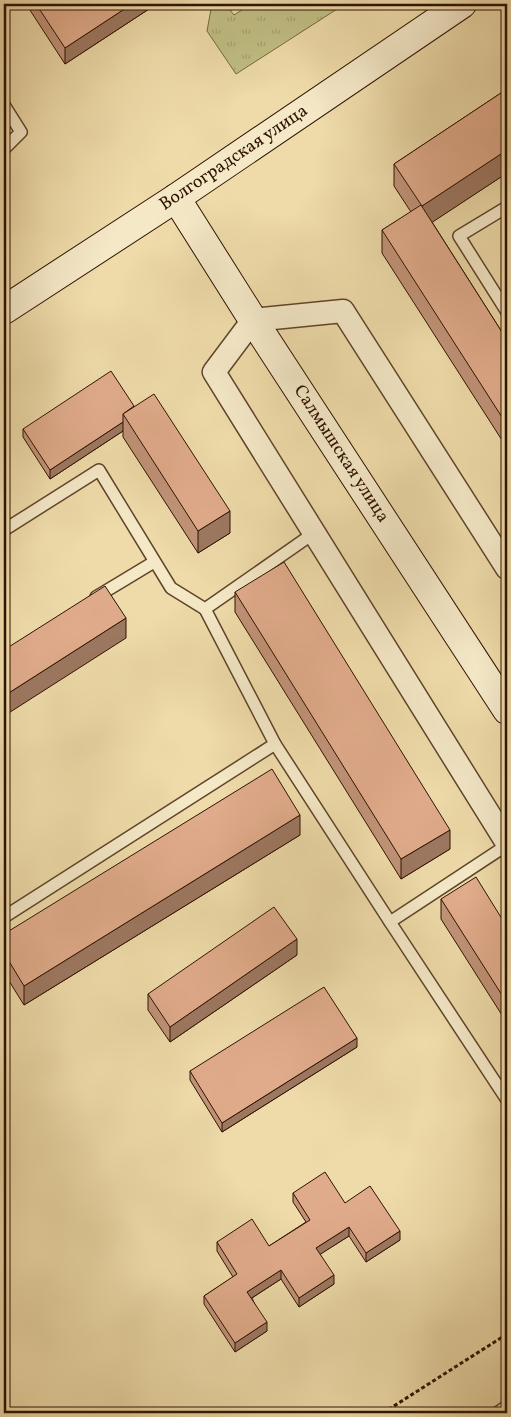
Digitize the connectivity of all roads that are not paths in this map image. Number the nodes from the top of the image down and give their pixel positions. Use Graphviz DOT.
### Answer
graph roads {
  1 [pos="462,4"];
  2 [pos="4,105"];
  3 [pos="4,149"];
  4 [pos="176,198"];
  5 [pos="507,207"];
  6 [pos="4,310"];
  7 [pos="507,312"];
  8 [pos="253,320"];
  9 [pos="4,530"];
  10 [pos="314,533"];
  11 [pos="154,562"];
  12 [pos="507,568"];
  13 [pos="87,602"];
  14 [pos="205,610"];
  15 [pos="507,710"];
  16 [pos="275,744"];
  17 [pos="507,844"];
  18 [pos="4,917"];
  19 [pos="390,922"];
  20 [pos="507,1100"];
  21 [pos="507,1406"];
  22 [pos="497,1413"];
  1 -- 4 [label="main road, Волгоградская улица"];
  2 -- 3 [label="lane"];
  4 -- 6 [label="main road, Волгоградская улица"];
  4 -- 8 [label="main road, Салмышская улица"];
  5 -- 7 [label="lane"];
  8 -- 10 [label="street"];
  8 -- 12 [label="street"];
  8 -- 15 [label="main road, Салмышская улица"];
  9 -- 11 [label="lane"];
  10 -- 14 [label="lane"];
  10 -- 17 [label="street"];
  11 -- 13 [label="lane"];
  11 -- 14 [label="lane"];
  14 -- 16 [label="lane"];
  16 -- 18 [label="lane"];
  16 -- 19 [label="lane"];
  17 -- 19 [label="lane"];
  19 -- 20 [label="lane"];
  21 -- 22 [label="lane"];
}
